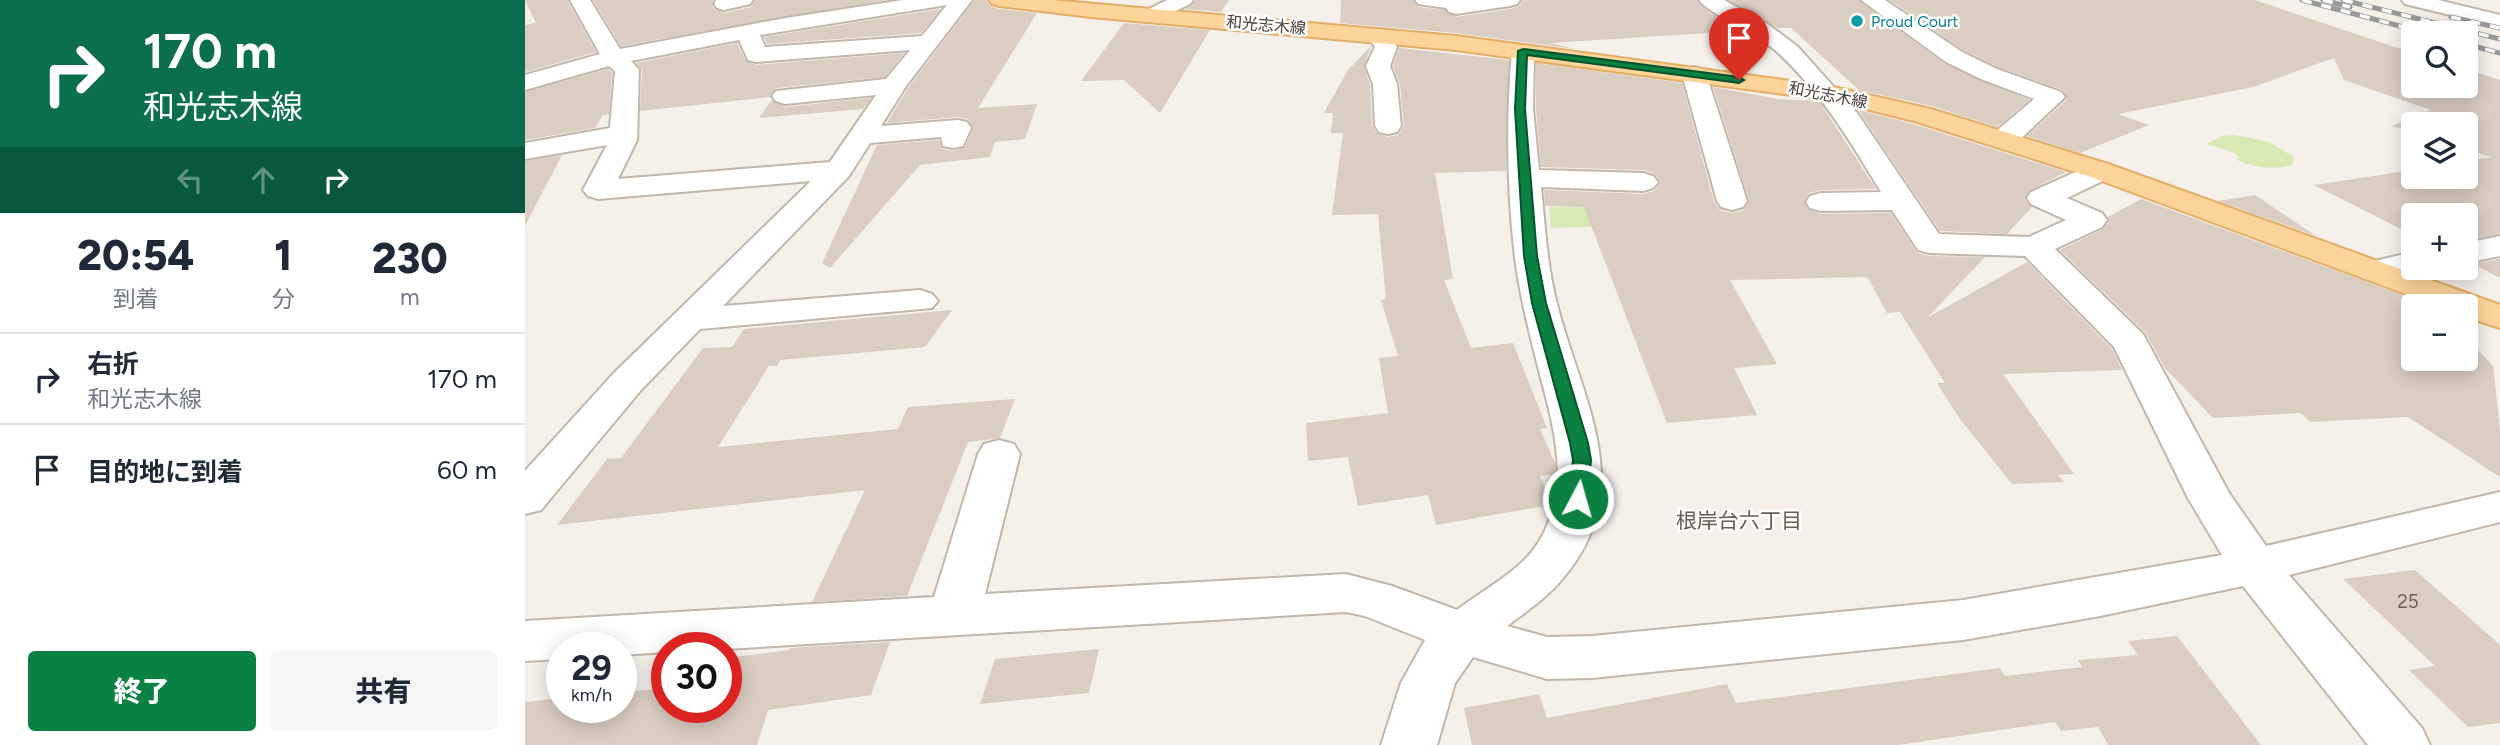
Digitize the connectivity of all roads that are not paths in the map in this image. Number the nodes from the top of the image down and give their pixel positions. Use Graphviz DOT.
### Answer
graph roads {
  1 [pos="580,0"];
  2 [pos="803,0"];
  3 [pos="944,0"];
  4 [pos="962,0"];
  5 [pos="1003,0"];
  6 [pos="1183,0"];
  7 [pos="1425,0"];
  8 [pos="1510,0"];
  9 [pos="1709,0"];
  10 [pos="1871,0"];
  11 [pos="2412,0"];
  12 [pos="1451,3"];
  13 [pos="1150,16"];
  14 [pos="836,17"];
  15 [pos="2500,21"];
  16 [pos="748,32"];
  17 [pos="1378,36"];
  18 [pos="930,42"];
  19 [pos="1456,43"];
  20 [pos="1523,51"];
  21 [pos="614,57"];
  22 [pos="1694,74"];
  23 [pos="525,83"];
  24 [pos="894,86"];
  25 [pos="1829,93"];
  26 [pos="785,96"];
  27 [pos="1388,126"];
  28 [pos="624,134"];
  29 [pos="862,136"];
  30 [pos="2004,139"];
  31 [pos="953,140"];
  32 [pos="525,151"];
  33 [pos="839,170"];
  34 [pos="2101,171"];
  35 [pos="1525,178"];
  36 [pos="1643,182"];
  37 [pos="1732,201"];
  38 [pos="1901,201"];
  39 [pos="1821,202"];
  40 [pos="2500,246"];
  41 [pos="2034,247"];
  42 [pos="2478,251"];
  43 [pos="2401,265"];
  44 [pos="2374,271"];
  45 [pos="920,300"];
  46 [pos="2500,317"];
  47 [pos="691,319"];
  48 [pos="999,454"];
  49 [pos="525,499"];
  50 [pos="2500,507"];
  51 [pos="2254,566"];
  52 [pos="954,615"];
  53 [pos="1464,634"];
  54 [pos="525,641"];
  55 [pos="1409,745"];
  56 [pos="2402,745"];
  1 -- 21 [label="street"];
  2 -- 14 [label="street"];
  3 -- 14 [label="street"];
  4 -- 18 [label="street"];
  5 -- 13 [label="main road, 和光志木線"];
  6 -- 13 [label="street"];
  7 -- 12 [label="street"];
  8 -- 12 [label="street"];
  9 -- 25 [label="street"];
  10 -- 30 [label="street"];
  11 -- 15 [label="street"];
  12 -- 19 [label="street"];
  13 -- 17 [label="main road, 和光志木線"];
  14 -- 16 [label="street"];
  16 -- 18 [label="street"];
  16 -- 21 [label="street"];
  17 -- 19 [label="main road, 和光志木線"];
  17 -- 27 [label="street"];
  18 -- 24 [label="street"];
  19 -- 20 [label="main road, 和光志木線"];
  20 -- 22 [label="main road, 和光志木線"];
  20 -- 35 [label="street"];
  21 -- 23 [label="street"];
  21 -- 28 [label="street"];
  22 -- 25 [label="main road, 和光志木線"];
  22 -- 37 [label="street"];
  24 -- 26 [label="street"];
  24 -- 29 [label="street"];
  25 -- 30 [label="main road, 和光志木線"];
  25 -- 38 [label="street"];
  28 -- 32 [label="street"];
  28 -- 33 [label="street"];
  29 -- 31 [label="street"];
  29 -- 33 [label="street"];
  30 -- 34 [label="main road, 和光志木線"];
  33 -- 47 [label="street"];
  34 -- 41 [label="street"];
  34 -- 44 [label="main road, 和光志木線"];
  35 -- 36 [label="street"];
  35 -- 53 [label="street"];
  38 -- 39 [label="street"];
  38 -- 41 [label="street"];
  40 -- 42 [label="street"];
  41 -- 51 [label="street"];
  43 -- 44 [label="street"];
  44 -- 46 [label="main road, 和光志木線"];
  45 -- 47 [label="street"];
  47 -- 49 [label="street"];
  48 -- 52 [label="street"];
  50 -- 51 [label="street"];
  51 -- 53 [label="street"];
  51 -- 56 [label="street"];
  52 -- 53 [label="street"];
  52 -- 54 [label="street"];
  53 -- 55 [label="street"];
}
